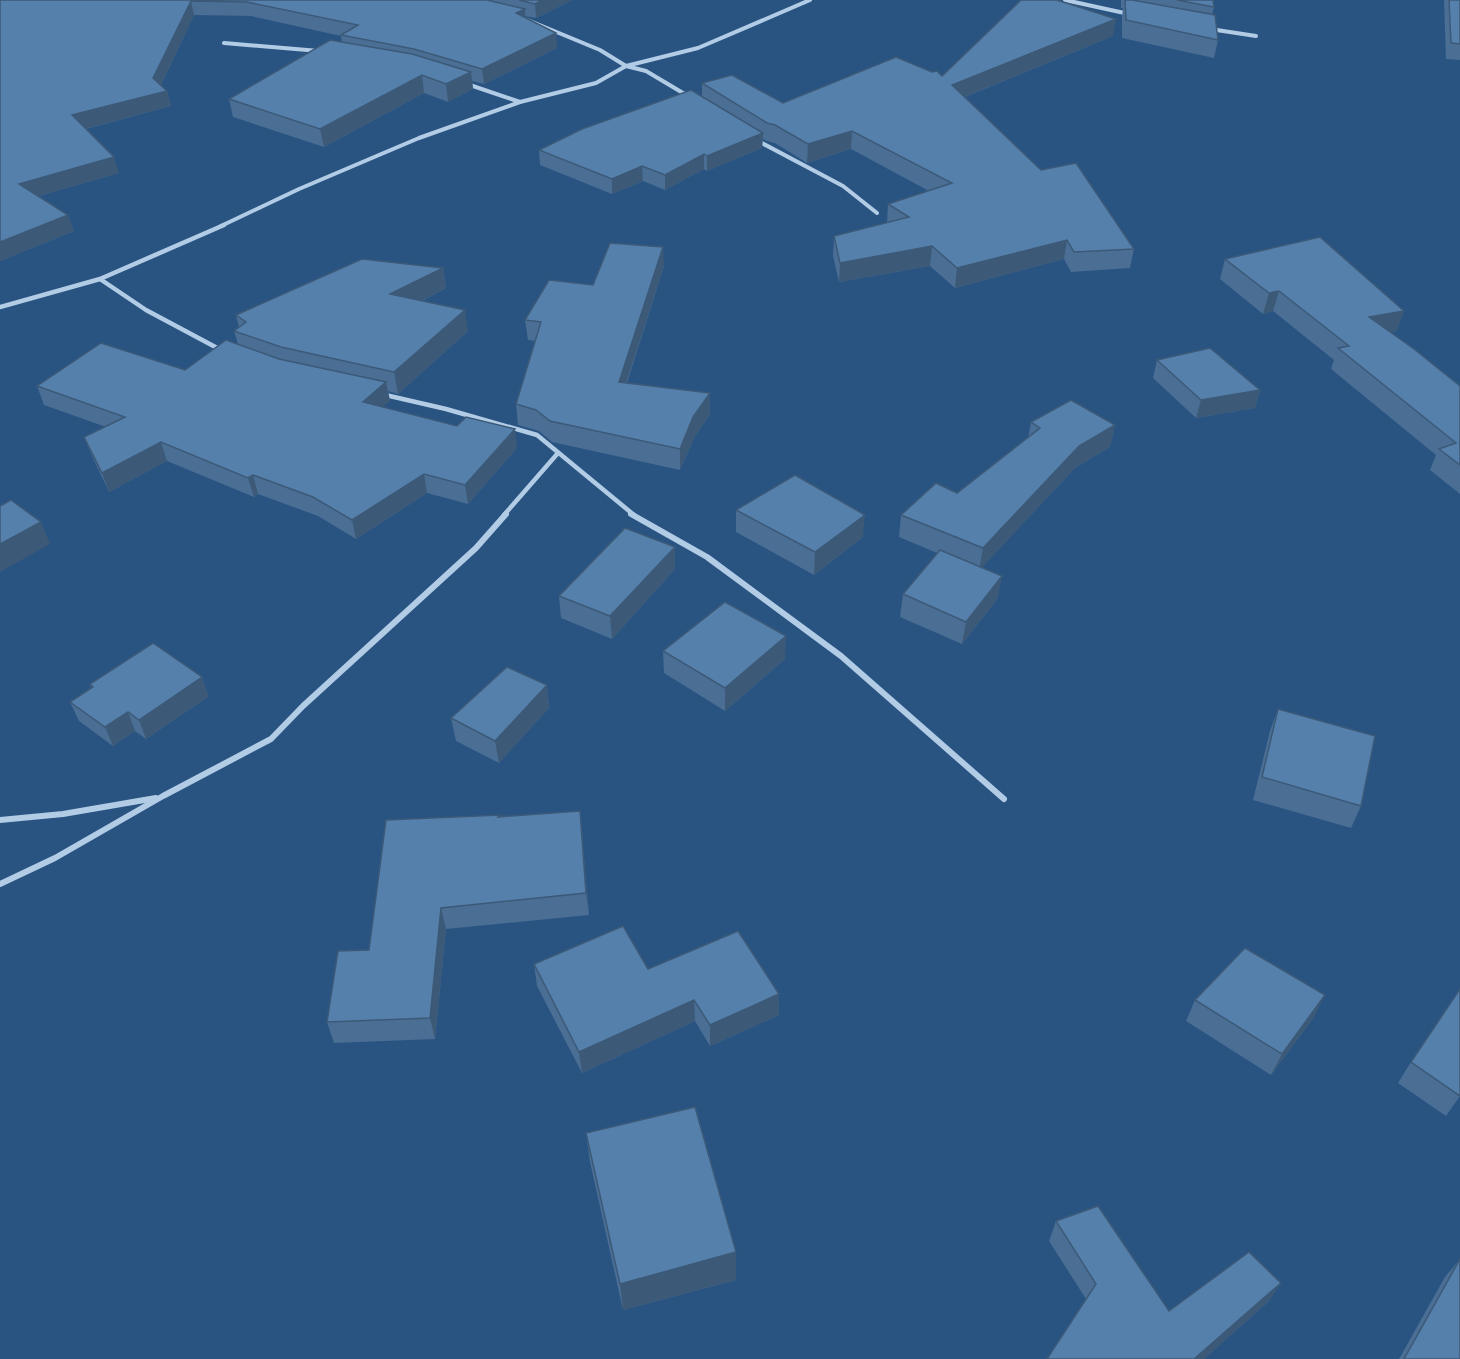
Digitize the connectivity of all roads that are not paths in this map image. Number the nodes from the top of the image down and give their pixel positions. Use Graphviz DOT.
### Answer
graph roads {
  1 [pos="810,0"];
  2 [pos="1065,0"];
  3 [pos="1138,16"];
  4 [pos="521,18"];
  5 [pos="1203,28"];
  6 [pos="1256,36"];
  7 [pos="224,43"];
  8 [pos="329,52"];
  9 [pos="626,66"];
  10 [pos="464,83"];
  11 [pos="692,99"];
  12 [pos="520,102"];
  13 [pos="756,140"];
  14 [pos="878,213"];
  15 [pos="100,279"];
  16 [pos="0,307"];
  17 [pos="233,354"];
  18 [pos="377,393"];
  19 [pos="558,453"];
  20 [pos="163,796"];
  21 [pos="1004,799"];
  22 [pos="0,820"];
  23 [pos="0,884"];
  1 -- 9 [label="street"];
  2 -- 3 [label="street"];
  4 -- 9 [label="street"];
  5 -- 6 [label="street"];
  7 -- 8 [label="street"];
  9 -- 11 [label="street"];
  9 -- 12 [label="street"];
  10 -- 12 [label="street"];
  12 -- 15 [label="street"];
  13 -- 14 [label="street"];
  15 -- 16 [label="street"];
  15 -- 17 [label="street"];
  18 -- 19 [label="street"];
  19 -- 20 [label="street"];
  19 -- 21 [label="street"];
  20 -- 22 [label="street"];
  20 -- 23 [label="street"];
}
